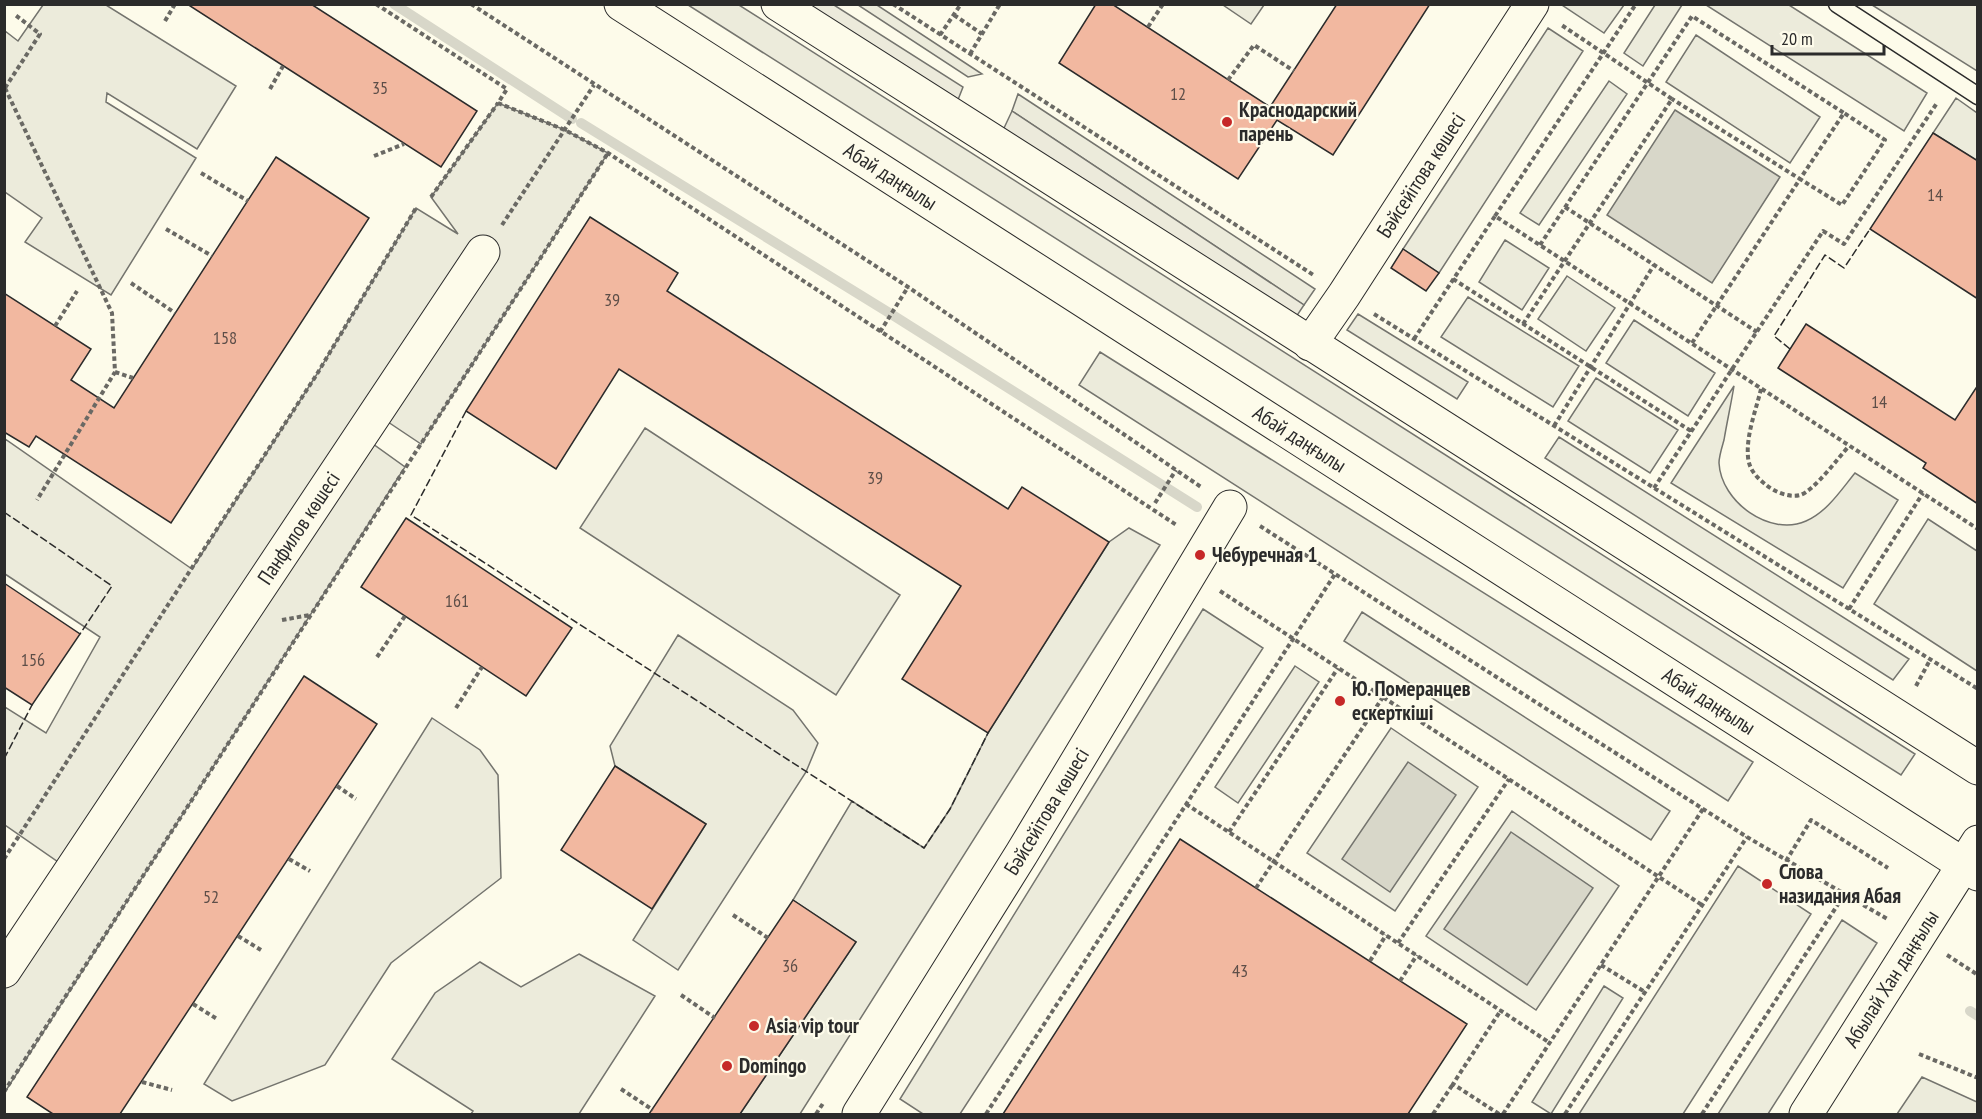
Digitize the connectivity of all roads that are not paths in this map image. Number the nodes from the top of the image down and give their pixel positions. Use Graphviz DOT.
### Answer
graph roads {
  1 [pos="621,4"];
  2 [pos="778,4"];
  3 [pos="1837,4"];
  4 [pos="1532,5"];
  5 [pos="1977,96"];
  6 [pos="483,252"];
  7 [pos="1311,344"];
  8 [pos="1230,507"];
  9 [pos="1977,768"];
  10 [pos="1973,860"];
  11 [pos="4,972"];
  12 [pos="859,1114"];
  13 [pos="1806,1114"];
  1 -- 10 [label="main road, Абай даңғылы"];
  2 -- 7 [label="main road"];
  3 -- 5 [label="lane"];
  4 -- 7 [label="main road, Бәйсейітова көшесі"];
  6 -- 11 [label="main road, Панфилов көшесі"];
  7 -- 9 [label="main road"];
  8 -- 12 [label="main road, Бәйсейітова көшесі"];
  10 -- 13 [label="main road, Абылай Хан даңғылы"];
}
